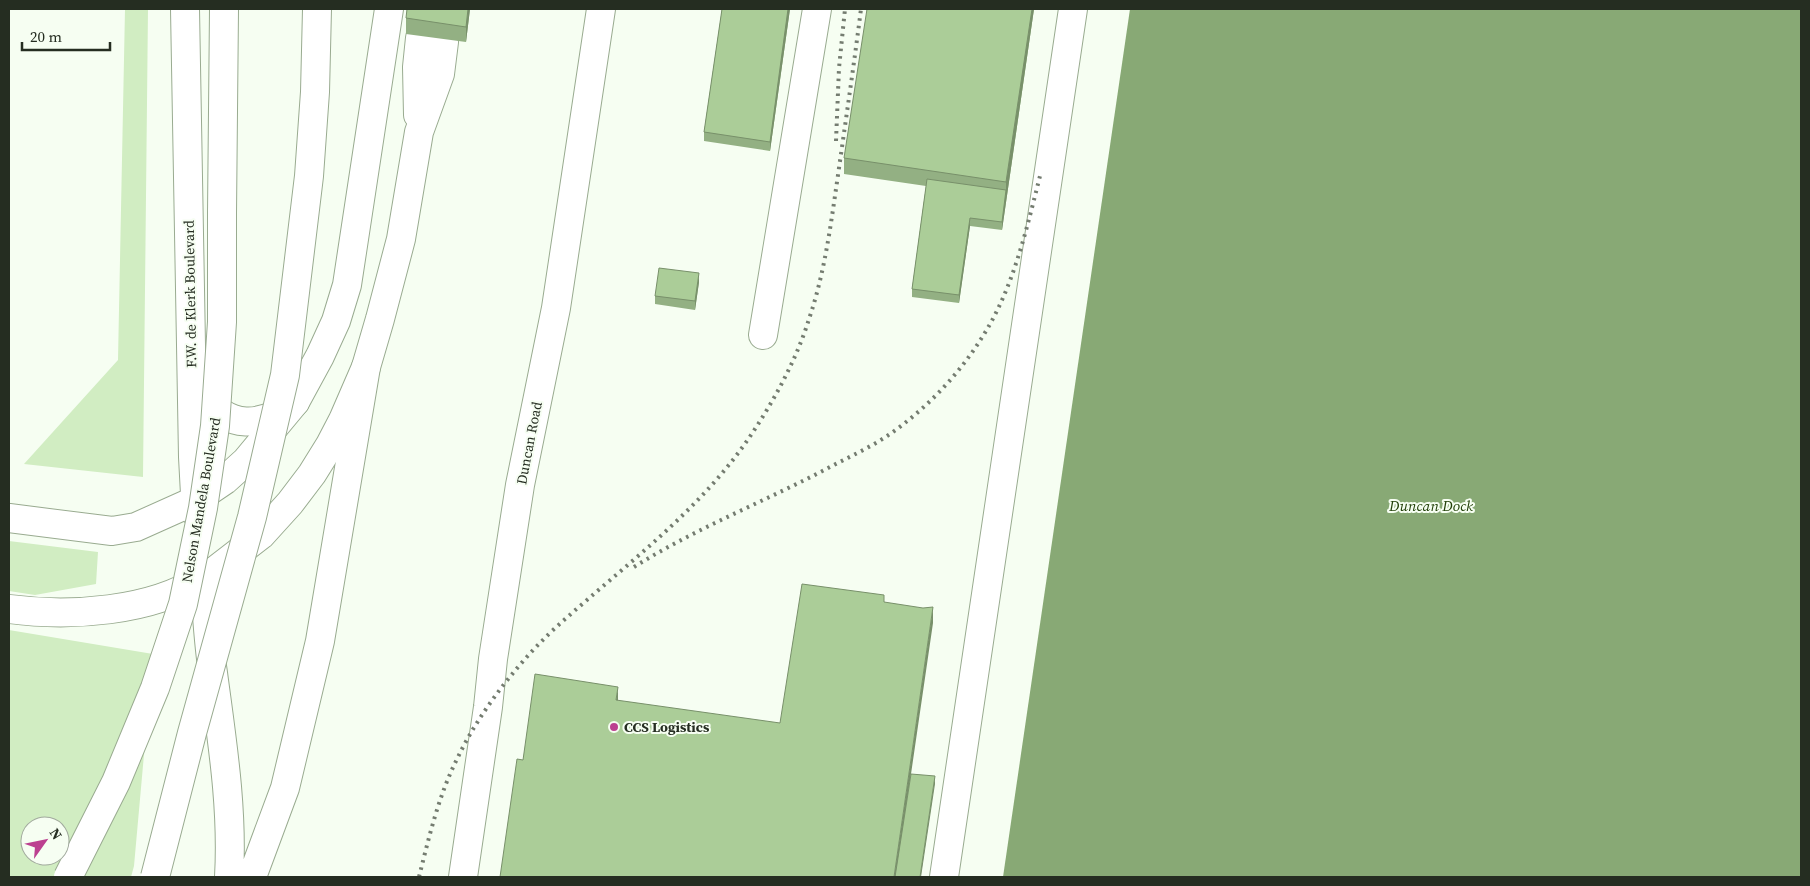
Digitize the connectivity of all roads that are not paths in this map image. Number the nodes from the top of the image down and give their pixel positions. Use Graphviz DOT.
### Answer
graph roads {
  1 [pos="185,9"];
  2 [pos="224,9"];
  3 [pos="317,9"];
  4 [pos="388,9"];
  5 [pos="601,9"];
  6 [pos="817,9"];
  7 [pos="1073,9"];
  8 [pos="432,40"];
  9 [pos="347,285"];
  10 [pos="385,300"];
  11 [pos="763,335"];
  12 [pos="191,361"];
  13 [pos="366,367"];
  14 [pos="295,402"];
  15 [pos="194,501"];
  16 [pos="9,518"];
  17 [pos="204,579"];
  18 [pos="9,609"];
  19 [pos="68,877"];
  20 [pos="155,877"];
  21 [pos="229,877"];
  22 [pos="252,877"];
  23 [pos="463,877"];
  24 [pos="944,877"];
  1 -- 12 [label="main road, F.W. de Klerk Boulevard"];
  2 -- 19 [label="main road, Nelson Mandela Boulevard, bridge"];
  3 -- 20 [label="main road, bridge"];
  4 -- 9 [label="main road"];
  5 -- 23 [label="main road, Duncan Road"];
  6 -- 11 [label="main road"];
  7 -- 24 [label="main road"];
  8 -- 10 [label="main road"];
  9 -- 10 [label="main road"];
  9 -- 14 [label="main road"];
  10 -- 13 [label="main road"];
  12 -- 14 [label="main road"];
  12 -- 15 [label="main road, F.W. de Klerk Boulevard"];
  13 -- 17 [label="main road"];
  13 -- 22 [label="main road"];
  14 -- 15 [label="main road"];
  15 -- 16 [label="main road"];
  15 -- 17 [label="main road, F.W. de Klerk Boulevard"];
  17 -- 18 [label="main road"];
  17 -- 21 [label="main road, F.W. de Klerk Boulevard"];
}
